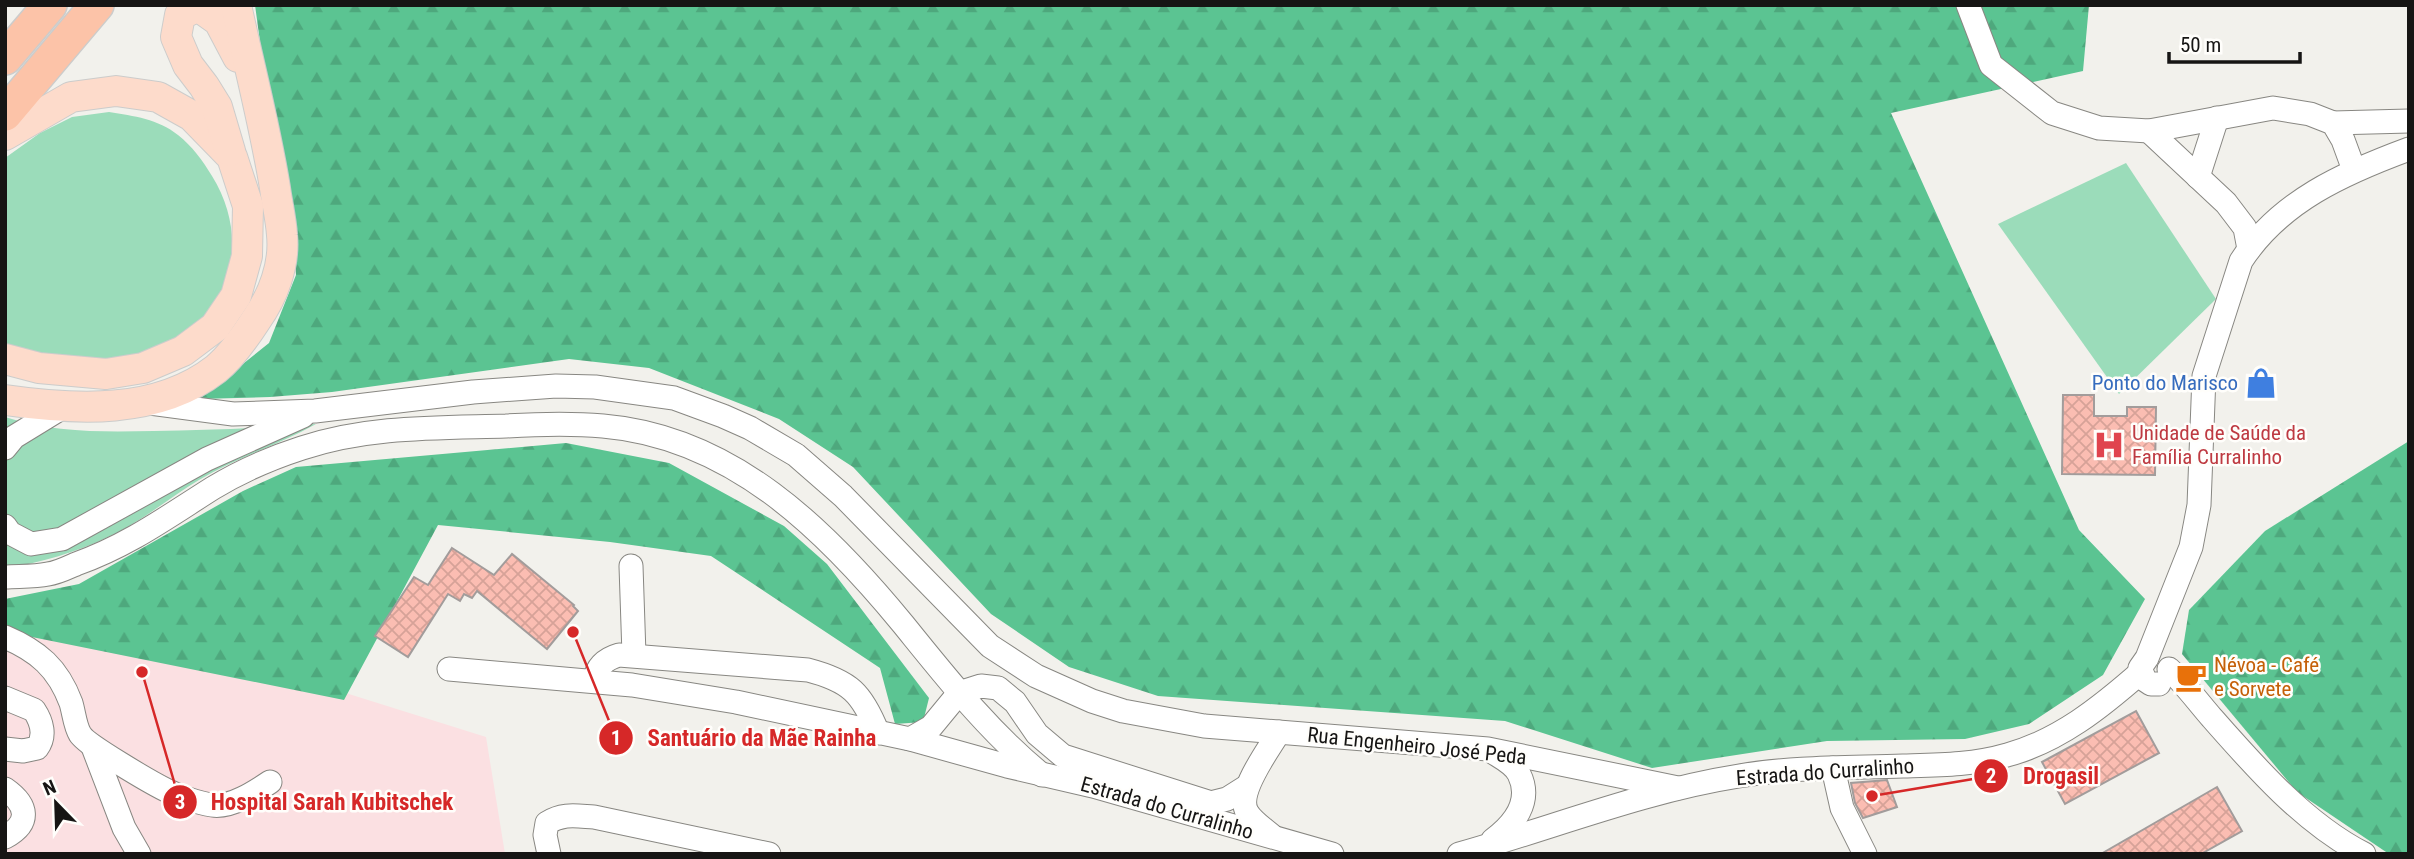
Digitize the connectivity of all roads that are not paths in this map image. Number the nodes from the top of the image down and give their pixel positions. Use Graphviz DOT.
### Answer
graph roads {
  1 [pos="50,5"];
  2 [pos="97,5"];
  3 [pos="236,5"];
  4 [pos="1968,5"];
  5 [pos="5,58"];
  6 [pos="254,88"];
  7 [pos="5,114"];
  8 [pos="2217,118"];
  9 [pos="2409,121"];
  10 [pos="2333,123"];
  11 [pos="2149,131"];
  12 [pos="5,135"];
  13 [pos="2409,149"];
  14 [pos="232,156"];
  15 [pos="2354,170"];
  16 [pos="2198,177"];
  17 [pos="2249,249"];
  18 [pos="5,359"];
  19 [pos="5,400"];
  20 [pos="143,402"];
  21 [pos="63,407"];
  22 [pos="315,411"];
  23 [pos="5,448"];
  24 [pos="5,526"];
  25 [pos="631,566"];
  26 [pos="5,578"];
  27 [pos="5,637"];
  28 [pos="634,655"];
  29 [pos="449,669"];
  30 [pos="2157,672"];
  31 [pos="594,681"];
  32 [pos="959,692"];
  33 [pos="5,698"];
  34 [pos="942,716"];
  35 [pos="1279,732"];
  36 [pos="878,733"];
  37 [pos="910,739"];
  38 [pos="93,747"];
  39 [pos="5,749"];
  40 [pos="1488,749"];
  41 [pos="951,751"];
  42 [pos="1833,768"];
  43 [pos="1042,775"];
  44 [pos="270,782"];
  45 [pos="1246,787"];
  46 [pos="1678,788"];
  47 [pos="5,789"];
  48 [pos="5,837"];
  49 [pos="1275,839"];
  50 [pos="547,844"];
  51 [pos="1484,847"];
  52 [pos="734,850"];
  53 [pos="139,854"];
  54 [pos="769,854"];
  55 [pos="1332,854"];
  56 [pos="1459,854"];
  57 [pos="1865,854"];
  58 [pos="2364,854"];
  1 -- 5 [label="highway"];
  2 -- 7 [label="highway"];
  3 -- 6 [label="main road"];
  4 -- 11 [label="street"];
  6 -- 14 [label="main road"];
  6 -- 20 [label="main road"];
  8 -- 10 [label="street"];
  8 -- 11 [label="street"];
  8 -- 16 [label="street"];
  9 -- 10 [label="street"];
  10 -- 15 [label="street"];
  11 -- 16 [label="street"];
  12 -- 14 [label="main road"];
  13 -- 15 [label="street"];
  14 -- 18 [label="main road"];
  15 -- 17 [label="street"];
  16 -- 17 [label="street"];
  17 -- 30 [label="street"];
  19 -- 21 [label="main road"];
  20 -- 21 [label="main road"];
  20 -- 22 [label="street"];
  21 -- 23 [label="street"];
  22 -- 24 [label="street"];
  22 -- 35 [label="street, Rua Engenheiro José Peda"];
  25 -- 28 [label="street"];
  26 -- 32 [label="street"];
  27 -- 38 [label="street"];
  28 -- 31 [label="street"];
  28 -- 36 [label="street"];
  29 -- 31 [label="street"];
  30 -- 42 [label="street, Estrada do Curralinho"];
  30 -- 58 [label="street"];
  31 -- 36 [label="street"];
  32 -- 34 [label="street"];
  32 -- 43 [label="street"];
  32 -- 45 [label="street"];
  33 -- 39 [label="street"];
  34 -- 37 [label="street"];
  34 -- 41 [label="street"];
  35 -- 40 [label="street, Rua Engenheiro José Peda"];
  35 -- 45 [label="street"];
  36 -- 37 [label="street"];
  37 -- 41 [label="street"];
  38 -- 44 [label="street"];
  38 -- 53 [label="street"];
  40 -- 46 [label="street, Rua Engenheiro José Peda"];
  40 -- 51 [label="street"];
  41 -- 43 [label="street, Estrada do Curralinho"];
  42 -- 46 [label="street, Estrada do Curralinho"];
  42 -- 57 [label="street"];
  43 -- 49 [label="street, Estrada do Curralinho"];
  45 -- 49 [label="street"];
  46 -- 51 [label="street, Estrada do Curralinho"];
  47 -- 48 [label="street"];
  49 -- 55 [label="street, Estrada do Curralinho"];
  50 -- 52 [label="street"];
  51 -- 56 [label="street, Estrada do Curralinho"];
  52 -- 54 [label="street"];
}
